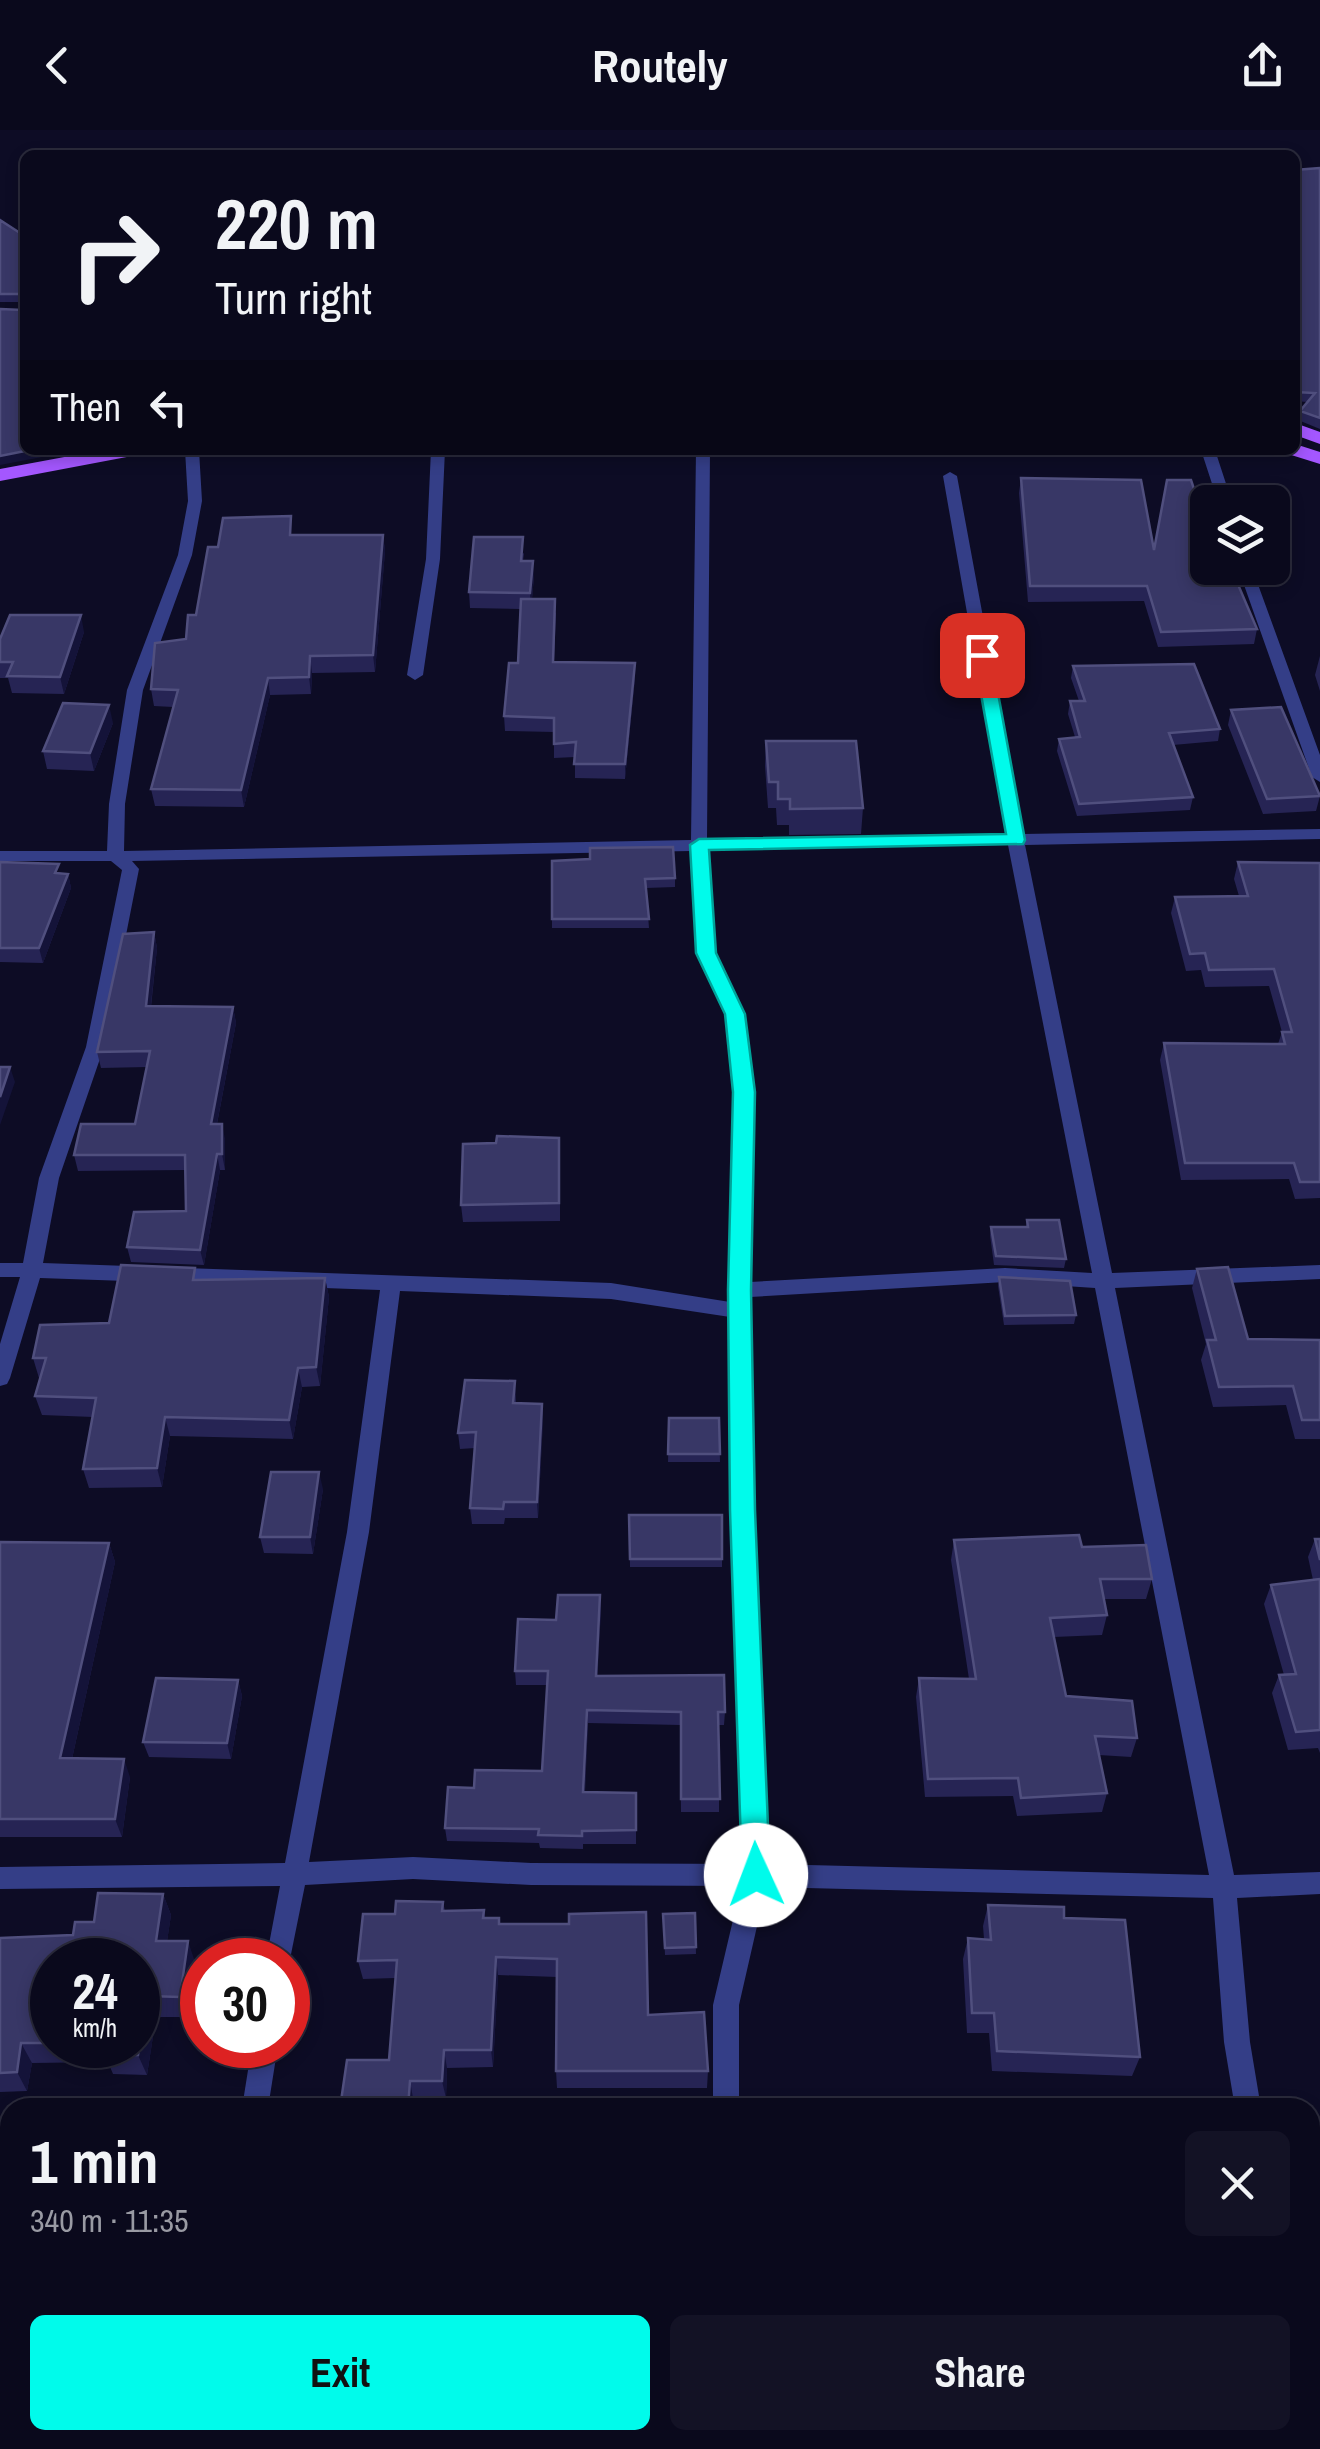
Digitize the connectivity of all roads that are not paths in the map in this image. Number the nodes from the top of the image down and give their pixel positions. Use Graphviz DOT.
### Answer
graph roads {
  1 [pos="104,455"];
  2 [pos="192,455"];
  3 [pos="438,455"];
  4 [pos="703,455"];
  5 [pos="1210,455"];
  6 [pos="0,474"];
  7 [pos="950,476"];
  8 [pos="1219,485"];
  9 [pos="1252,585"];
  10 [pos="414,676"];
  11 [pos="1320,776"];
  12 [pos="1320,834"];
  13 [pos="1016,840"];
  14 [pos="699,845"];
  15 [pos="0,856"];
  16 [pos="115,856"];
  17 [pos="0,1270"];
  18 [pos="32,1270"];
  19 [pos="1320,1272"];
  20 [pos="391,1281"];
  21 [pos="1105,1281"];
  22 [pos="741,1300"];
  23 [pos="0,1378"];
  24 [pos="292,1874"];
  25 [pos="756,1875"];
  26 [pos="0,1878"];
  27 [pos="1320,1883"];
  28 [pos="1224,1887"];
  29 [pos="282,1938"];
  30 [pos="261,2068"];
  31 [pos="257,2098"];
  32 [pos="726,2098"];
  33 [pos="1246,2098"];
  1 -- 6 [label="main road"];
  2 -- 16 [label="street"];
  3 -- 10 [label="street"];
  4 -- 14 [label="street"];
  5 -- 8 [label="street"];
  7 -- 13 [label="street"];
  9 -- 11 [label="street"];
  12 -- 13 [label="street"];
  13 -- 14 [label="street"];
  13 -- 21 [label="street"];
  14 -- 16 [label="street"];
  14 -- 22 [label="street"];
  15 -- 16 [label="street"];
  16 -- 18 [label="street"];
  17 -- 18 [label="street"];
  18 -- 20 [label="street"];
  18 -- 23 [label="street"];
  19 -- 21 [label="street"];
  20 -- 22 [label="street"];
  20 -- 24 [label="street"];
  21 -- 22 [label="street"];
  21 -- 28 [label="street"];
  22 -- 25 [label="street"];
  24 -- 25 [label="street"];
  24 -- 26 [label="street"];
  24 -- 29 [label="street"];
  25 -- 28 [label="street"];
  25 -- 32 [label="street"];
  27 -- 28 [label="street"];
  28 -- 33 [label="street"];
  30 -- 31 [label="street"];
}
